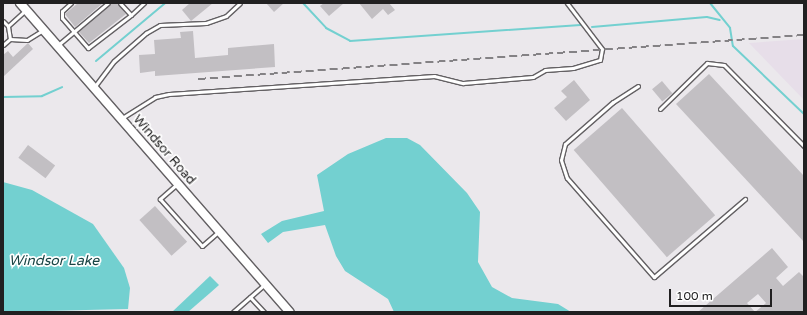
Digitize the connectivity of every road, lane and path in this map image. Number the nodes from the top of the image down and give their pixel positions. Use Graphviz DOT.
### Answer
graph roads {
  1 [pos="20,3"];
  2 [pos="71,3"];
  3 [pos="108,3"];
  4 [pos="120,3"];
  5 [pos="137,3"];
  6 [pos="144,3"];
  7 [pos="240,3"];
  8 [pos="567,3"];
  9 [pos="140,6"];
  10 [pos="26,10"];
  11 [pos="131,15"];
  12 [pos="3,21"];
  13 [pos="8,26"];
  14 [pos="43,30"];
  15 [pos="74,32"];
  16 [pos="10,39"];
  17 [pos="3,45"];
  18 [pos="57,46"];
  19 [pos="638,86"];
  20 [pos="94,88"];
  21 [pos="660,109"];
  22 [pos="121,119"];
  23 [pos="804,146"];
  24 [pos="177,184"];
  25 [pos="745,199"];
  26 [pos="219,231"];
  27 [pos="265,284"];
  28 [pos="250,297"];
  29 [pos="232,312"];
  30 [pos="264,312"];
  31 [pos="290,312"];
  1 -- 10 [label="street, Windsor Road"];
  2 -- 15 [label="lane"];
  3 -- 15 [label="lane"];
  4 -- 11 [label="lane"];
  5 -- 9 [label="lane"];
  6 -- 9 [label="lane"];
  7 -- 20 [label="lane"];
  8 -- 22 [label="lane"];
  9 -- 11 [label="lane"];
  10 -- 13 [label="lane"];
  10 -- 14 [label="street, Windsor Road"];
  11 -- 15 [label="lane"];
  12 -- 13 [label="lane"];
  13 -- 16 [label="lane"];
  14 -- 16 [label="lane"];
  14 -- 18 [label="street, Windsor Road"];
  15 -- 18 [label="lane"];
  16 -- 17 [label="lane"];
  18 -- 20 [label="street, Windsor Road"];
  19 -- 25 [label="lane"];
  20 -- 22 [label="street, Windsor Road"];
  21 -- 23 [label="lane"];
  22 -- 24 [label="street, Windsor Road"];
  24 -- 26 [label="street, Windsor Road"];
  24 -- 26 [label="lane"];
  26 -- 27 [label="street, Windsor Road"];
  27 -- 28 [label="lane"];
  27 -- 31 [label="street, Windsor Road"];
  28 -- 29 [label="lane"];
  28 -- 30 [label="lane"];
}
